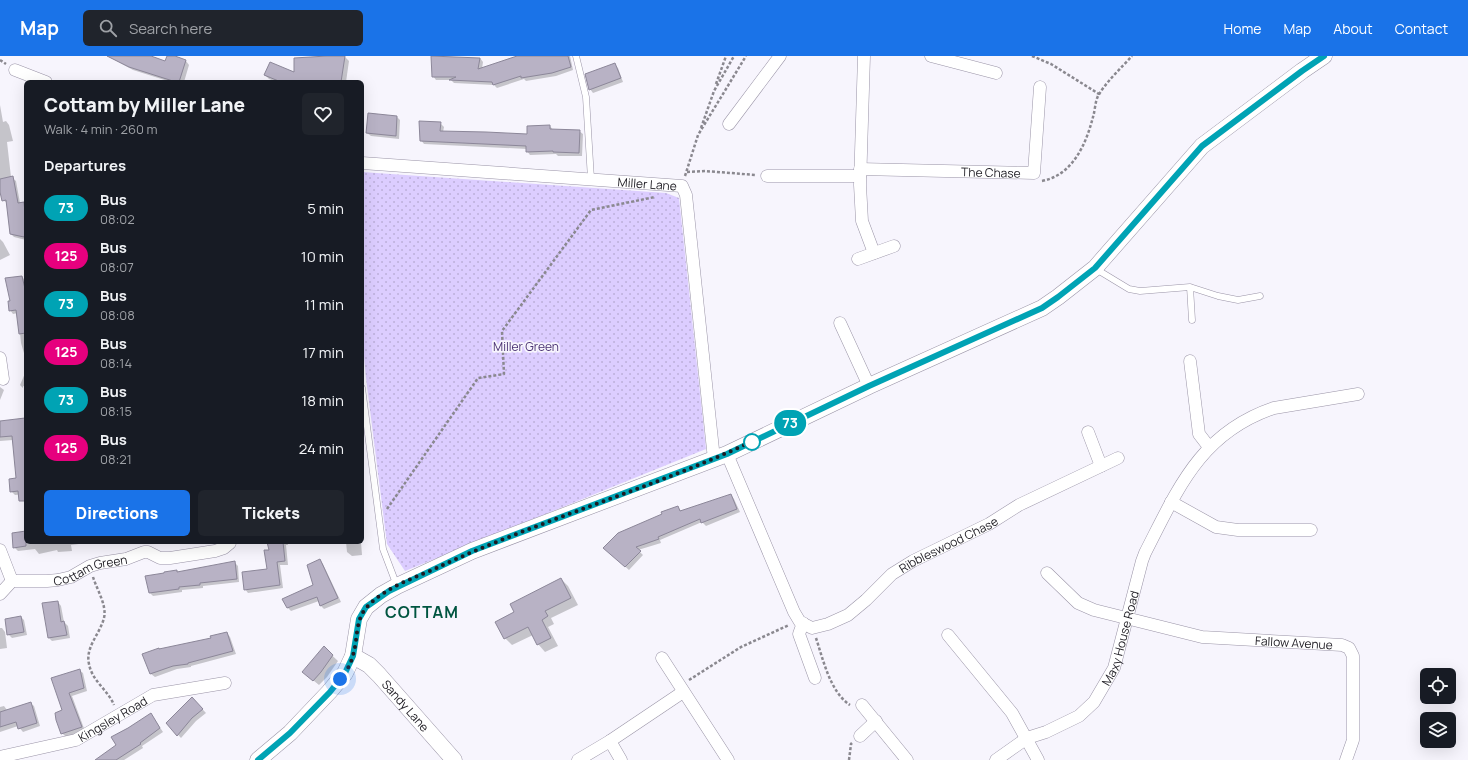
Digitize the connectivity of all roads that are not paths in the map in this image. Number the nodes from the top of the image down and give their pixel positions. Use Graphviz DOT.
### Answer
graph roads {
  1 [pos="576,56"];
  2 [pos="780,56"];
  3 [pos="864,56"];
  4 [pos="931,56"];
  5 [pos="1324,56"];
  6 [pos="10,67"];
  7 [pos="996,73"];
  8 [pos="41,80"];
  9 [pos="1040,87"];
  10 [pos="729,124"];
  11 [pos="364,163"];
  12 [pos="860,173"];
  13 [pos="767,176"];
  14 [pos="591,179"];
  15 [pos="894,246"];
  16 [pos="874,253"];
  17 [pos="858,259"];
  18 [pos="1095,268"];
  19 [pos="1190,287"];
  20 [pos="1260,296"];
  21 [pos="1192,320"];
  22 [pos="840,323"];
  23 [pos="0,358"];
  24 [pos="1190,361"];
  25 [pos="3,380"];
  26 [pos="869,386"];
  27 [pos="1358,394"];
  28 [pos="364,404"];
  29 [pos="1088,432"];
  30 [pos="1209,447"];
  31 [pos="721,456"];
  32 [pos="1118,458"];
  33 [pos="1101,466"];
  34 [pos="1171,502"];
  35 [pos="1311,530"];
  36 [pos="229,544"];
  37 [pos="144,547"];
  38 [pos="0,550"];
  39 [pos="1047,573"];
  40 [pos="12,581"];
  41 [pos="397,586"];
  42 [pos="0,594"];
  43 [pos="1127,617"];
  44 [pos="804,623"];
  45 [pos="948,635"];
  46 [pos="353,656"];
  47 [pos="662,658"];
  48 [pos="814,678"];
  49 [pos="225,683"];
  50 [pos="681,689"];
  51 [pos="862,705"];
  52 [pos="876,721"];
  53 [pos="860,736"];
  54 [pos="1027,738"];
  55 [pos="610,741"];
  56 [pos="0,757"];
  57 [pos="258,760"];
  58 [pos="454,760"];
  59 [pos="578,760"];
  60 [pos="621,760"];
  61 [pos="728,760"];
  62 [pos="907,760"];
  63 [pos="996,760"];
  64 [pos="1038,760"];
  65 [pos="1346,760"];
  1 -- 14 [label="lane"];
  2 -- 10 [label="street"];
  3 -- 12 [label="street"];
  4 -- 7 [label="street"];
  5 -- 18 [label="street"];
  6 -- 8 [label="street"];
  9 -- 12 [label="street, The Chase"];
  11 -- 14 [label="street, Miller Lane"];
  12 -- 13 [label="street, The Chase"];
  12 -- 16 [label="street"];
  14 -- 31 [label="street, Miller Lane"];
  15 -- 16 [label="street"];
  16 -- 17 [label="street"];
  18 -- 19 [label="lane"];
  18 -- 26 [label="street"];
  19 -- 20 [label="lane"];
  19 -- 21 [label="lane"];
  22 -- 26 [label="street"];
  23 -- 25 [label="street"];
  24 -- 30 [label="street"];
  26 -- 31 [label="street"];
  27 -- 30 [label="street, Maxy House Road"];
  28 -- 41 [label="lane"];
  29 -- 33 [label="street"];
  30 -- 34 [label="street, Maxy House Road"];
  31 -- 41 [label="street"];
  31 -- 44 [label="street"];
  32 -- 33 [label="street, Ribbleswood Chase"];
  33 -- 44 [label="street, Ribbleswood Chase"];
  34 -- 35 [label="street"];
  34 -- 43 [label="street, Maxy House Road"];
  36 -- 37 [label="street, Cottam Green"];
  37 -- 40 [label="street, Cottam Green"];
  38 -- 40 [label="street"];
  39 -- 43 [label="street"];
  40 -- 42 [label="street"];
  41 -- 46 [label="street"];
  43 -- 54 [label="street, Maxy House Road"];
  43 -- 65 [label="street, Fallow Avenue"];
  44 -- 48 [label="street"];
  45 -- 54 [label="street"];
  46 -- 57 [label="street"];
  46 -- 58 [label="street, Sandy Lane"];
  47 -- 50 [label="street"];
  49 -- 56 [label="street, Kingsley Road"];
  50 -- 55 [label="street"];
  50 -- 61 [label="street"];
  51 -- 52 [label="street"];
  52 -- 53 [label="street"];
  52 -- 62 [label="street"];
  54 -- 63 [label="street, Maxy House Road"];
  54 -- 64 [label="street"];
  55 -- 59 [label="street"];
  55 -- 60 [label="street"];
}
